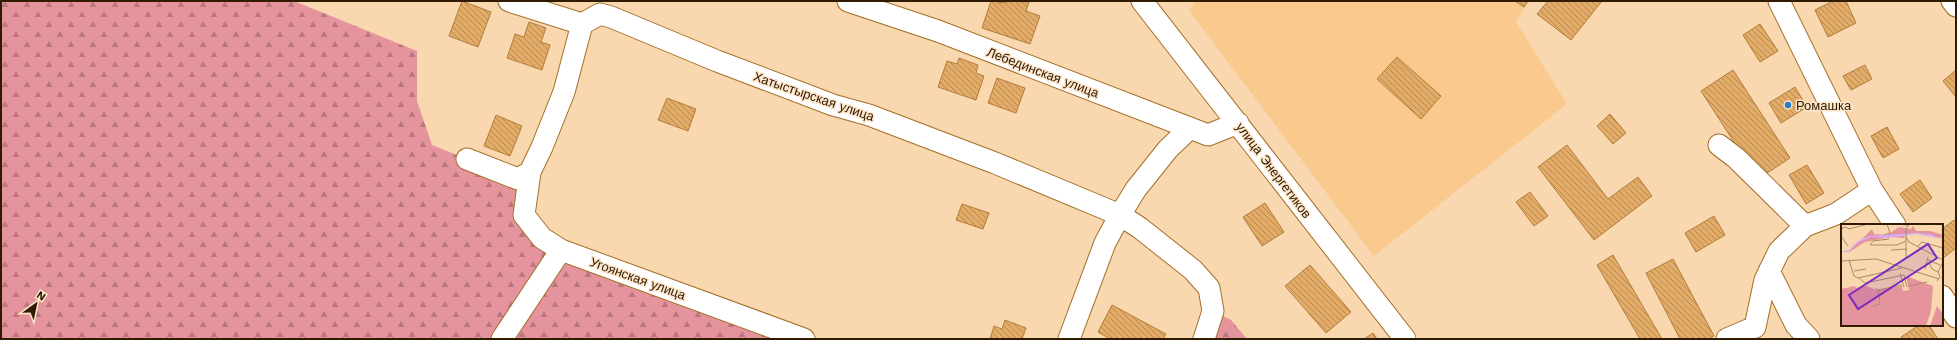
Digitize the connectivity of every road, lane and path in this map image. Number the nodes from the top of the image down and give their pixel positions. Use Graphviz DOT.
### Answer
graph roads {
  1 [pos="509,1"];
  2 [pos="848,1"];
  3 [pos="1142,1"];
  4 [pos="1779,1"];
  5 [pos="1952,1"];
  6 [pos="1956,6"];
  7 [pos="582,24"];
  8 [pos="1238,123"];
  9 [pos="1190,128"];
  10 [pos="1718,145"];
  11 [pos="467,159"];
  12 [pos="530,172"];
  13 [pos="1872,190"];
  14 [pos="1120,215"];
  15 [pos="1894,224"];
  16 [pos="1805,226"];
  17 [pos="561,250"];
  18 [pos="1769,271"];
  19 [pos="1943,298"];
  20 [pos="1956,318"];
  21 [pos="1757,333"];
  22 [pos="502,339"];
  23 [pos="804,339"];
  24 [pos="1069,339"];
  25 [pos="1204,339"];
  26 [pos="1405,339"];
  27 [pos="1727,339"];
  28 [pos="1809,339"];
  1 -- 7 [label="street"];
  2 -- 9 [label="street, Лебединская улица"];
  3 -- 8 [label="street, улица Энергетиков"];
  4 -- 13 [label="street"];
  5 -- 6 [label="street"];
  7 -- 12 [label="street, Угоянская улица"];
  7 -- 14 [label="street, Хатыстырская улица"];
  8 -- 9 [label="street, Лебединская улица"];
  8 -- 26 [label="street, улица Энергетиков"];
  9 -- 14 [label="street"];
  10 -- 16 [label="street"];
  11 -- 12 [label="street"];
  12 -- 17 [label="street, Угоянская улица"];
  13 -- 15 [label="street"];
  13 -- 16 [label="street"];
  14 -- 24 [label="street"];
  14 -- 25 [label="street, Хатыстырская улица"];
  16 -- 18 [label="street"];
  17 -- 22 [label="street"];
  17 -- 23 [label="street, Угоянская улица"];
  18 -- 21 [label="street"];
  18 -- 28 [label="street"];
  19 -- 20 [label="street"];
  21 -- 27 [label="street"];
}
